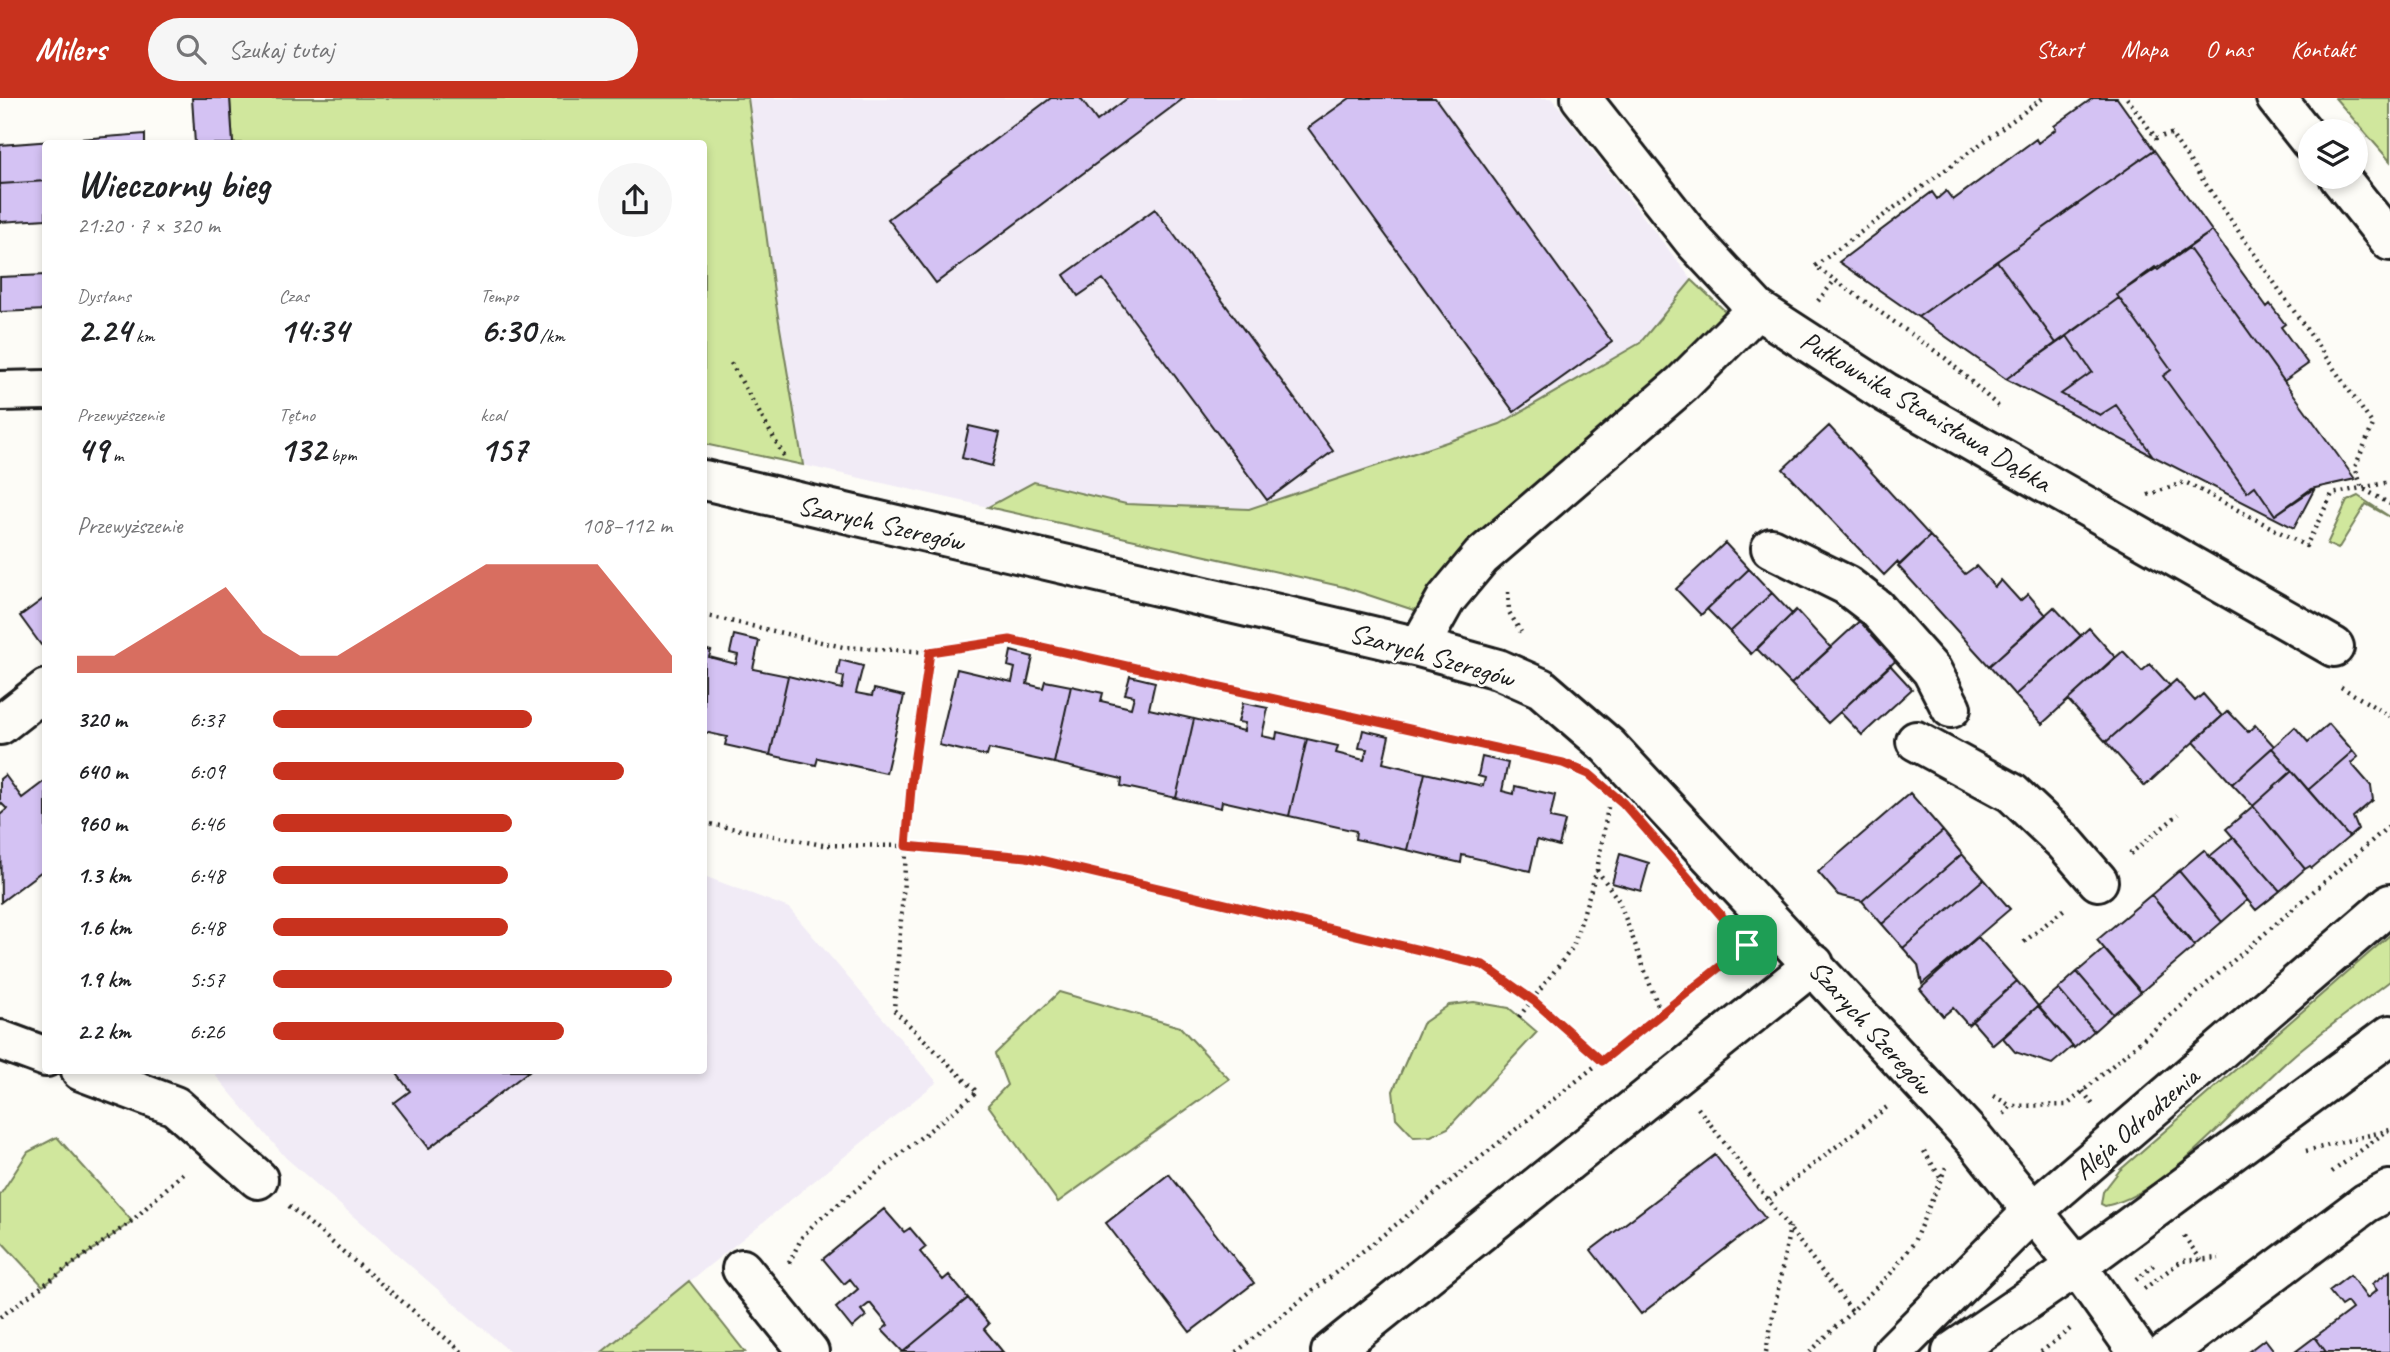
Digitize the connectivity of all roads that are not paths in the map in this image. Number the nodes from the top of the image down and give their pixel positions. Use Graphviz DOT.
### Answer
graph roads {
  1 [pos="1581,98"];
  2 [pos="2276,98"];
  3 [pos="2298,126"];
  4 [pos="2348,189"];
  5 [pos="2390,242"];
  6 [pos="1757,309"];
  7 [pos="42,390"];
  8 [pos="0,391"];
  9 [pos="707,481"];
  10 [pos="1771,548"];
  11 [pos="1419,647"];
  12 [pos="2334,647"];
  13 [pos="42,692"];
  14 [pos="1951,708"];
  15 [pos="0,725"];
  16 [pos="1916,741"];
  17 [pos="2098,881"];
  18 [pos="2390,904"];
  19 [pos="1800,976"];
  20 [pos="2390,1035"];
  21 [pos="0,1040"];
  22 [pos="42,1056"];
  23 [pos="89,1074"];
  24 [pos="258,1179"];
  25 [pos="2390,1190"];
  26 [pos="2033,1211"];
  27 [pos="2077,1266"];
  28 [pos="742,1269"];
  29 [pos="809,1352"];
  30 [pos="1331,1352"];
  31 [pos="1893,1352"];
  32 [pos="1952,1352"];
  33 [pos="2138,1352"];
  34 [pos="2167,1352"];
  1 -- 6 [label="street, Pułkownika Stanisława Dąbka"];
  2 -- 3 [label="street"];
  4 -- 5 [label="street"];
  6 -- 11 [label="street"];
  6 -- 12 [label="street, Pułkownika Stanisława Dąbka"];
  7 -- 8 [label="street"];
  9 -- 11 [label="street, Szarych Szeregów"];
  10 -- 14 [label="street"];
  11 -- 19 [label="street, Szarych Szeregów"];
  13 -- 15 [label="street"];
  16 -- 17 [label="street"];
  18 -- 26 [label="street, Aleja Odrodzenia"];
  19 -- 26 [label="street, Szarych Szeregów"];
  19 -- 30 [label="street"];
  20 -- 27 [label="street"];
  21 -- 22 [label="street"];
  23 -- 24 [label="street"];
  25 -- 34 [label="street"];
  26 -- 27 [label="street, Szarych Szeregów"];
  26 -- 31 [label="street, Aleja Odrodzenia"];
  27 -- 32 [label="street"];
  27 -- 33 [label="street, Szarych Szeregów"];
  28 -- 29 [label="street"];
}
